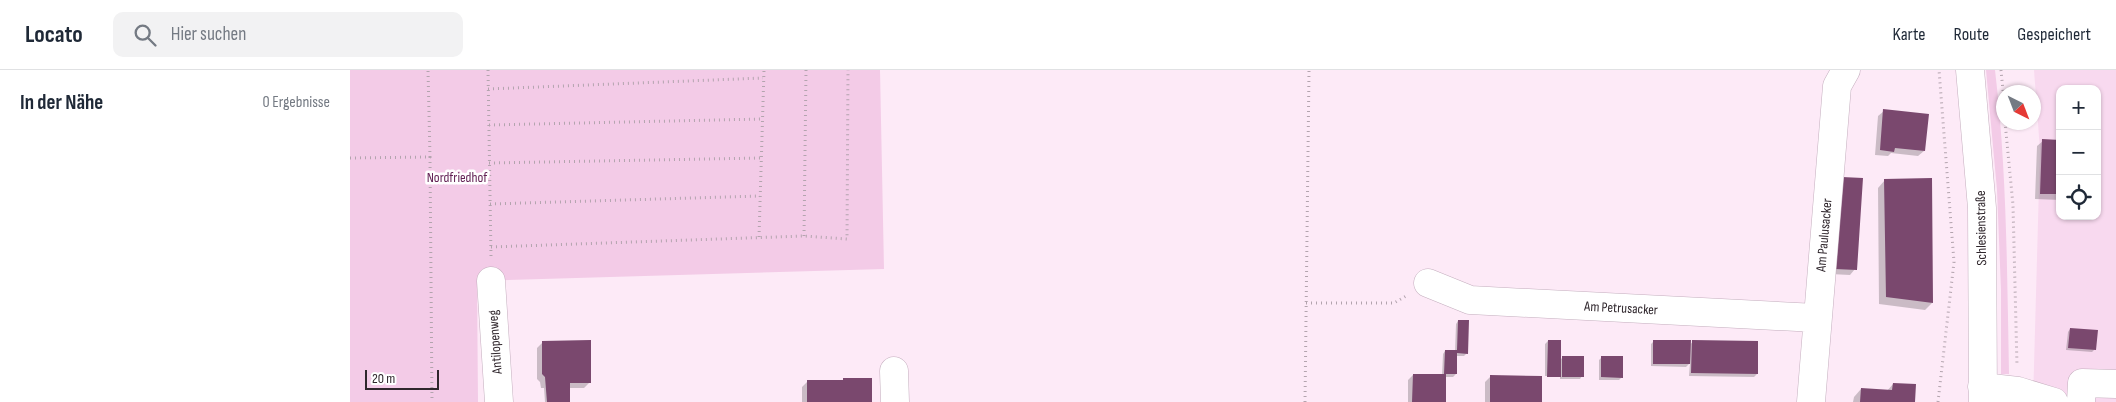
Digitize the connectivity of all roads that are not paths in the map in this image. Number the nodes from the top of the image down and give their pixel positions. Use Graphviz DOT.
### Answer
graph roads {
  1 [pos="1846,70"];
  2 [pos="1970,70"];
  3 [pos="491,281"];
  4 [pos="1428,283"];
  5 [pos="1816,318"];
  6 [pos="894,371"];
  7 [pos="2116,384"];
  8 [pos="1982,397"];
  9 [pos="499,402"];
  10 [pos="895,402"];
  11 [pos="1811,402"];
  12 [pos="2054,402"];
  13 [pos="2080,402"];
  1 -- 5 [label="street, Am Paulusacker"];
  2 -- 8 [label="street, Schlesienstraße"];
  3 -- 9 [label="street, Antilopenweg"];
  4 -- 5 [label="street, Am Petrusacker"];
  5 -- 11 [label="street, Am Paulusacker"];
  6 -- 10 [label="street"];
  7 -- 13 [label="street"];
  8 -- 12 [label="street"];
}
